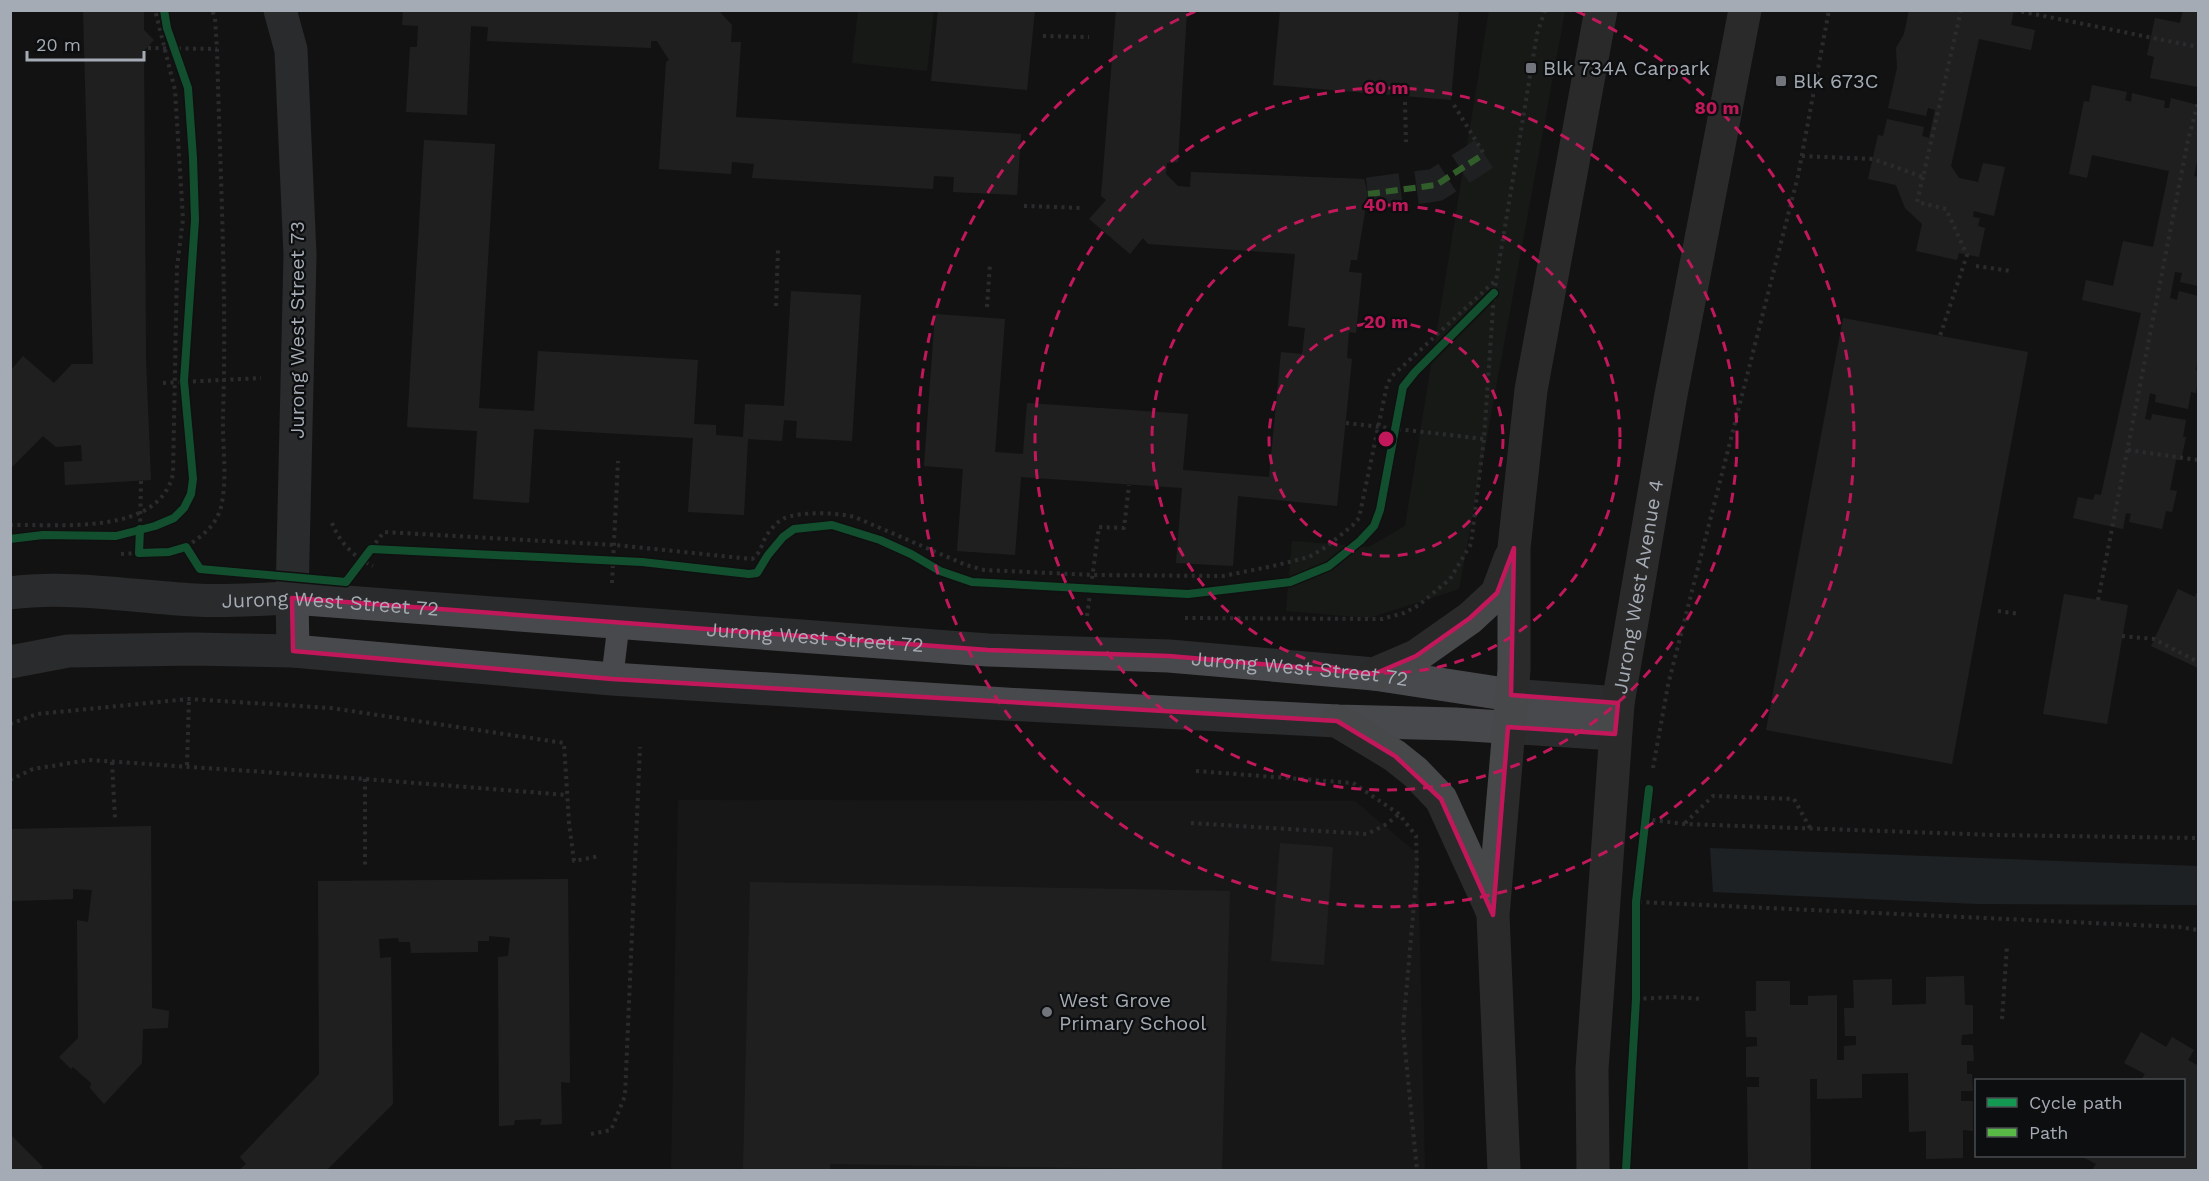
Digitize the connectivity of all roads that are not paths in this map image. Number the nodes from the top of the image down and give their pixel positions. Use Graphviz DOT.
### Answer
graph roads {
  1 [pos="280,10"];
  2 [pos="1601,10"];
  3 [pos="1745,10"];
  4 [pos="1514,548"];
  5 [pos="10,593"];
  6 [pos="292,598"];
  7 [pos="619,621"];
  8 [pos="293,651"];
  9 [pos="10,662"];
  10 [pos="1374,674"];
  11 [pos="612,679"];
  12 [pos="1510,695"];
  13 [pos="1616,718"];
  14 [pos="1336,721"];
  15 [pos="1508,727"];
  16 [pos="1493,915"];
  17 [pos="1504,1170"];
  18 [pos="1593,1170"];
  1 -- 6 [label="street, Jurong West Street 73"];
  2 -- 4 [label="main road"];
  3 -- 13 [label="main road, Jurong West Avenue 4"];
  4 -- 10 [label="main road"];
  4 -- 12 [label="main road"];
  5 -- 6 [label="street, Jurong West Street 72"];
  6 -- 7 [label="street, Jurong West Street 72"];
  6 -- 8 [label="street, Jurong West Street 73"];
  7 -- 10 [label="street, Jurong West Street 72"];
  7 -- 11 [label="lane"];
  8 -- 9 [label="street"];
  8 -- 11 [label="street"];
  10 -- 12 [label="street, Jurong West Street 72"];
  11 -- 14 [label="street"];
  12 -- 13 [label="street, Jurong West Street 72"];
  12 -- 15 [label="main road"];
  13 -- 15 [label="street"];
  13 -- 18 [label="main road, Jurong West Avenue 4"];
  14 -- 15 [label="street"];
  14 -- 16 [label="main road"];
  15 -- 16 [label="main road"];
  16 -- 17 [label="main road"];
}
